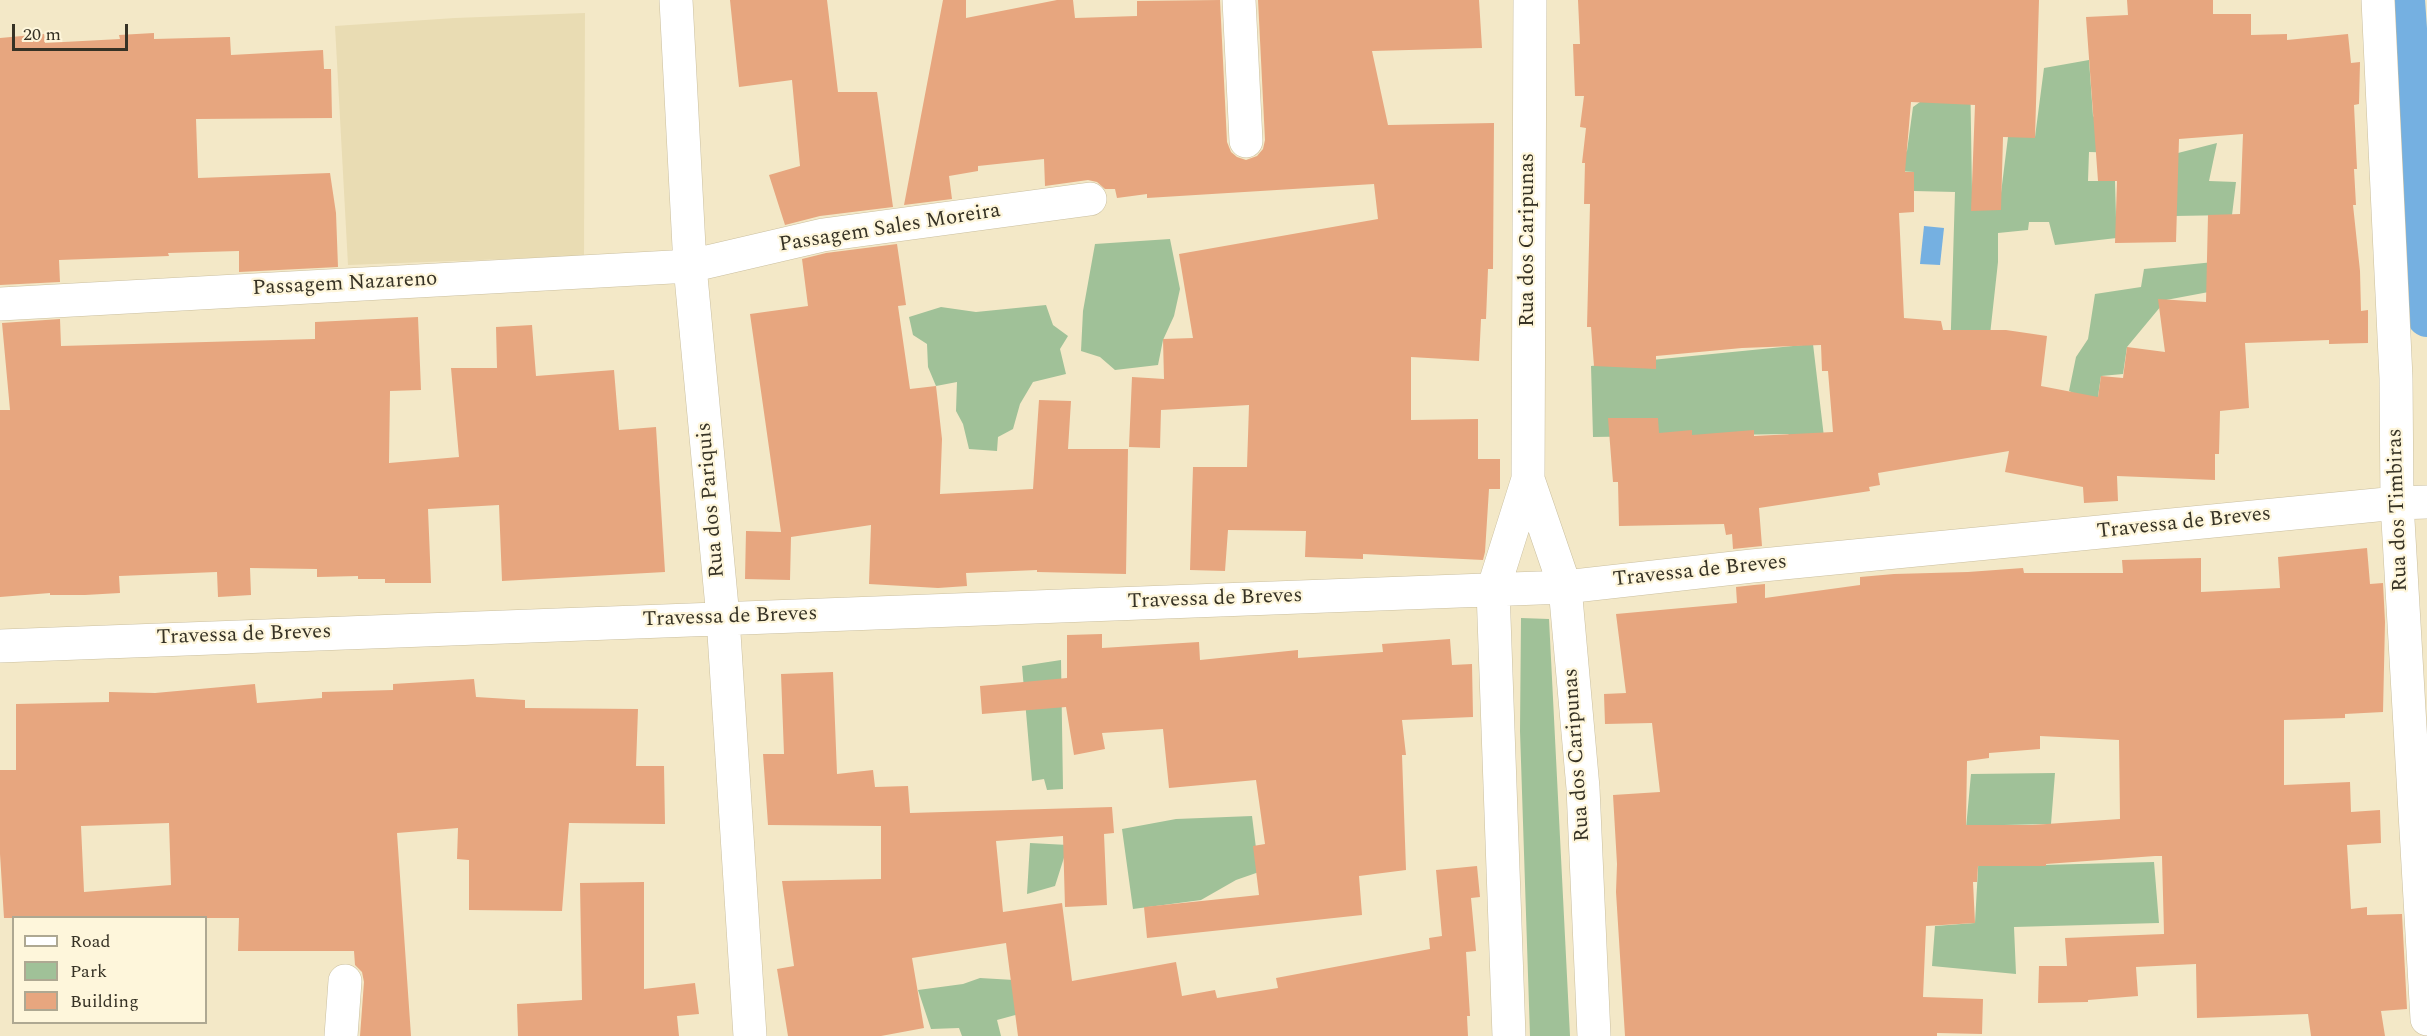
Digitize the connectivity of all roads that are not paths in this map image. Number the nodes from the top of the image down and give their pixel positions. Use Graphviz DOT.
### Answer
graph roads {
  1 [pos="676,0"];
  2 [pos="1239,0"];
  3 [pos="1530,0"];
  4 [pos="2378,0"];
  5 [pos="1246,141"];
  6 [pos="1090,199"];
  7 [pos="690,266"];
  8 [pos="0,304"];
  9 [pos="1528,479"];
  10 [pos="2412,503"];
  11 [pos="1565,587"];
  12 [pos="1493,590"];
  13 [pos="723,618"];
  14 [pos="0,646"];
  15 [pos="345,981"];
  16 [pos="2427,1019"];
  17 [pos="341,1036"];
  18 [pos="750,1036"];
  19 [pos="1509,1036"];
  20 [pos="1594,1036"];
  1 -- 7 [label="street, Rua dos Pariquis"];
  2 -- 5 [label="street"];
  3 -- 9 [label="street, Rua dos Caripunas"];
  4 -- 10 [label="street, Rua dos Timbiras"];
  6 -- 7 [label="street, Passagem Sales Moreira"];
  7 -- 8 [label="street, Passagem Nazareno"];
  7 -- 13 [label="street, Rua dos Pariquis"];
  9 -- 11 [label="street, Rua dos Caripunas"];
  9 -- 12 [label="street, Rua dos Caripunas"];
  10 -- 11 [label="street, Travessa de Breves"];
  10 -- 16 [label="street, Rua dos Timbiras"];
  11 -- 12 [label="street, Travessa de Breves"];
  11 -- 20 [label="street, Rua dos Caripunas"];
  12 -- 13 [label="street, Travessa de Breves"];
  12 -- 19 [label="street, Rua dos Caripunas"];
  13 -- 14 [label="street, Travessa de Breves"];
  13 -- 18 [label="street, Rua dos Pariquis"];
  15 -- 17 [label="street"];
}
